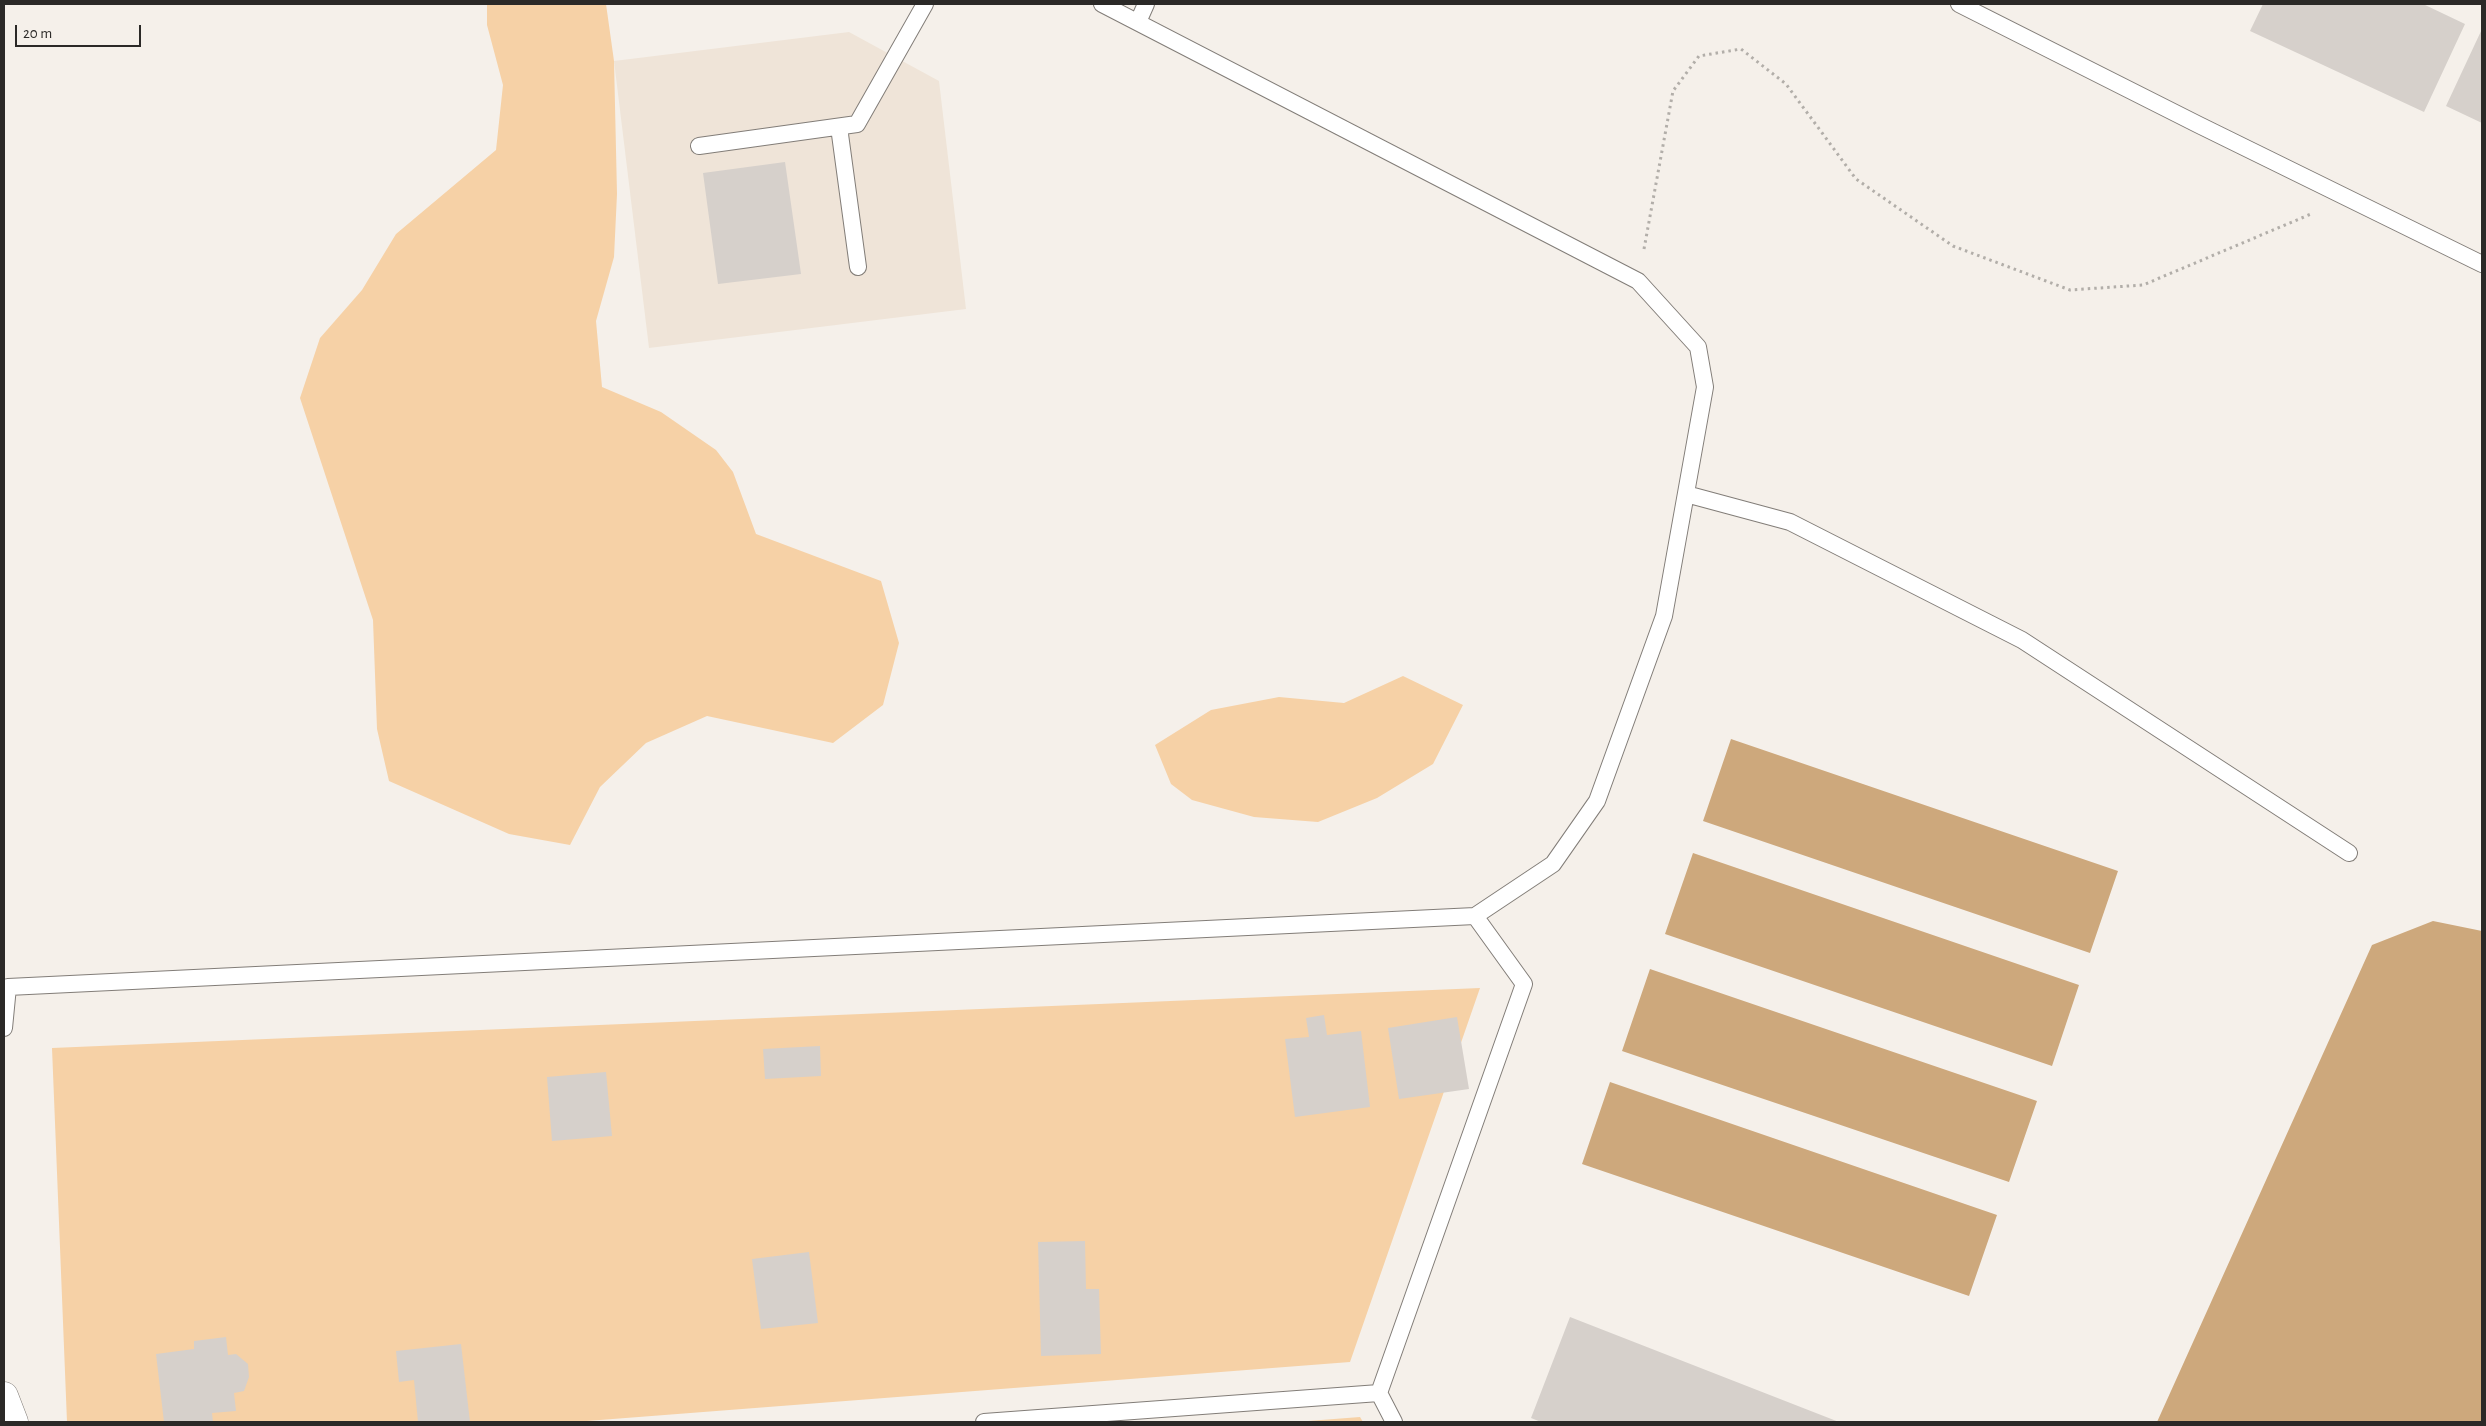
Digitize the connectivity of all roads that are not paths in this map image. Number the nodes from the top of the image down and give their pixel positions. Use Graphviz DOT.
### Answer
graph roads {
  1 [pos="925,4"];
  2 [pos="1102,4"];
  3 [pos="1146,4"];
  4 [pos="1959,4"];
  5 [pos="1138,22"];
  6 [pos="839,127"];
  7 [pos="699,146"];
  8 [pos="2482,264"];
  9 [pos="858,266"];
  10 [pos="1686,494"];
  11 [pos="2348,853"];
  12 [pos="1475,916"];
  13 [pos="4,1028"];
  14 [pos="1379,1393"];
  15 [pos="4,1396"];
  16 [pos="14,1422"];
  17 [pos="984,1422"];
  18 [pos="1394,1422"];
  1 -- 6 [label="lane"];
  2 -- 5 [label="lane"];
  3 -- 5 [label="lane"];
  4 -- 8 [label="lane"];
  5 -- 10 [label="lane"];
  6 -- 7 [label="lane"];
  6 -- 9 [label="lane"];
  10 -- 11 [label="lane"];
  10 -- 12 [label="lane"];
  12 -- 13 [label="lane"];
  12 -- 14 [label="lane"];
  14 -- 17 [label="lane"];
  14 -- 18 [label="lane"];
  15 -- 16 [label="street"];
}
